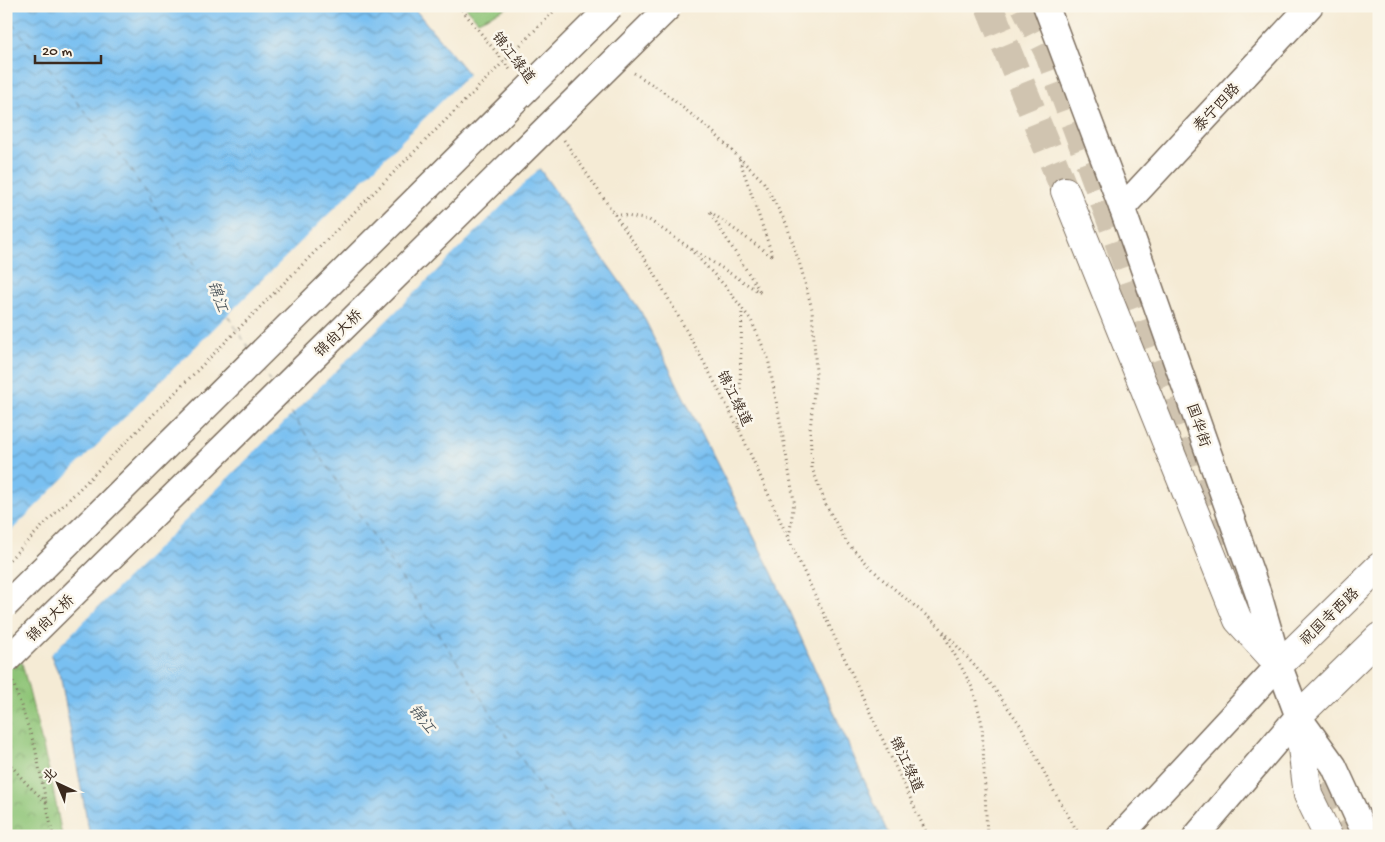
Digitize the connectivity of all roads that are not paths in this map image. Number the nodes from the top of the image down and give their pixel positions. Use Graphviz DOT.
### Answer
graph roads {
  1 [pos="611,6"];
  2 [pos="670,6"];
  3 [pos="1046,6"];
  4 [pos="1310,6"];
  5 [pos="1065,191"];
  6 [pos="1122,208"];
  7 [pos="1379,567"];
  8 [pos="6,605"];
  9 [pos="1379,637"];
  10 [pos="1279,665"];
  11 [pos="9,671"];
  12 [pos="1298,716"];
  13 [pos="1120,836"];
  14 [pos="1196,836"];
  15 [pos="1328,836"];
  16 [pos="1366,836"];
  1 -- 8 [label="street, bridge"];
  2 -- 11 [label="street, 锦尚大桥, bridge"];
  3 -- 6 [label="street, 国华街"];
  4 -- 6 [label="street, 泰宁四路"];
  5 -- 10 [label="main road"];
  6 -- 10 [label="street, 国华街"];
  7 -- 10 [label="main road, 祝国寺西路"];
  9 -- 12 [label="main road"];
  10 -- 12 [label="street, 国华街"];
  10 -- 13 [label="street"];
  12 -- 14 [label="street"];
  12 -- 15 [label="main road"];
  12 -- 16 [label="street, 国华街"];
}
